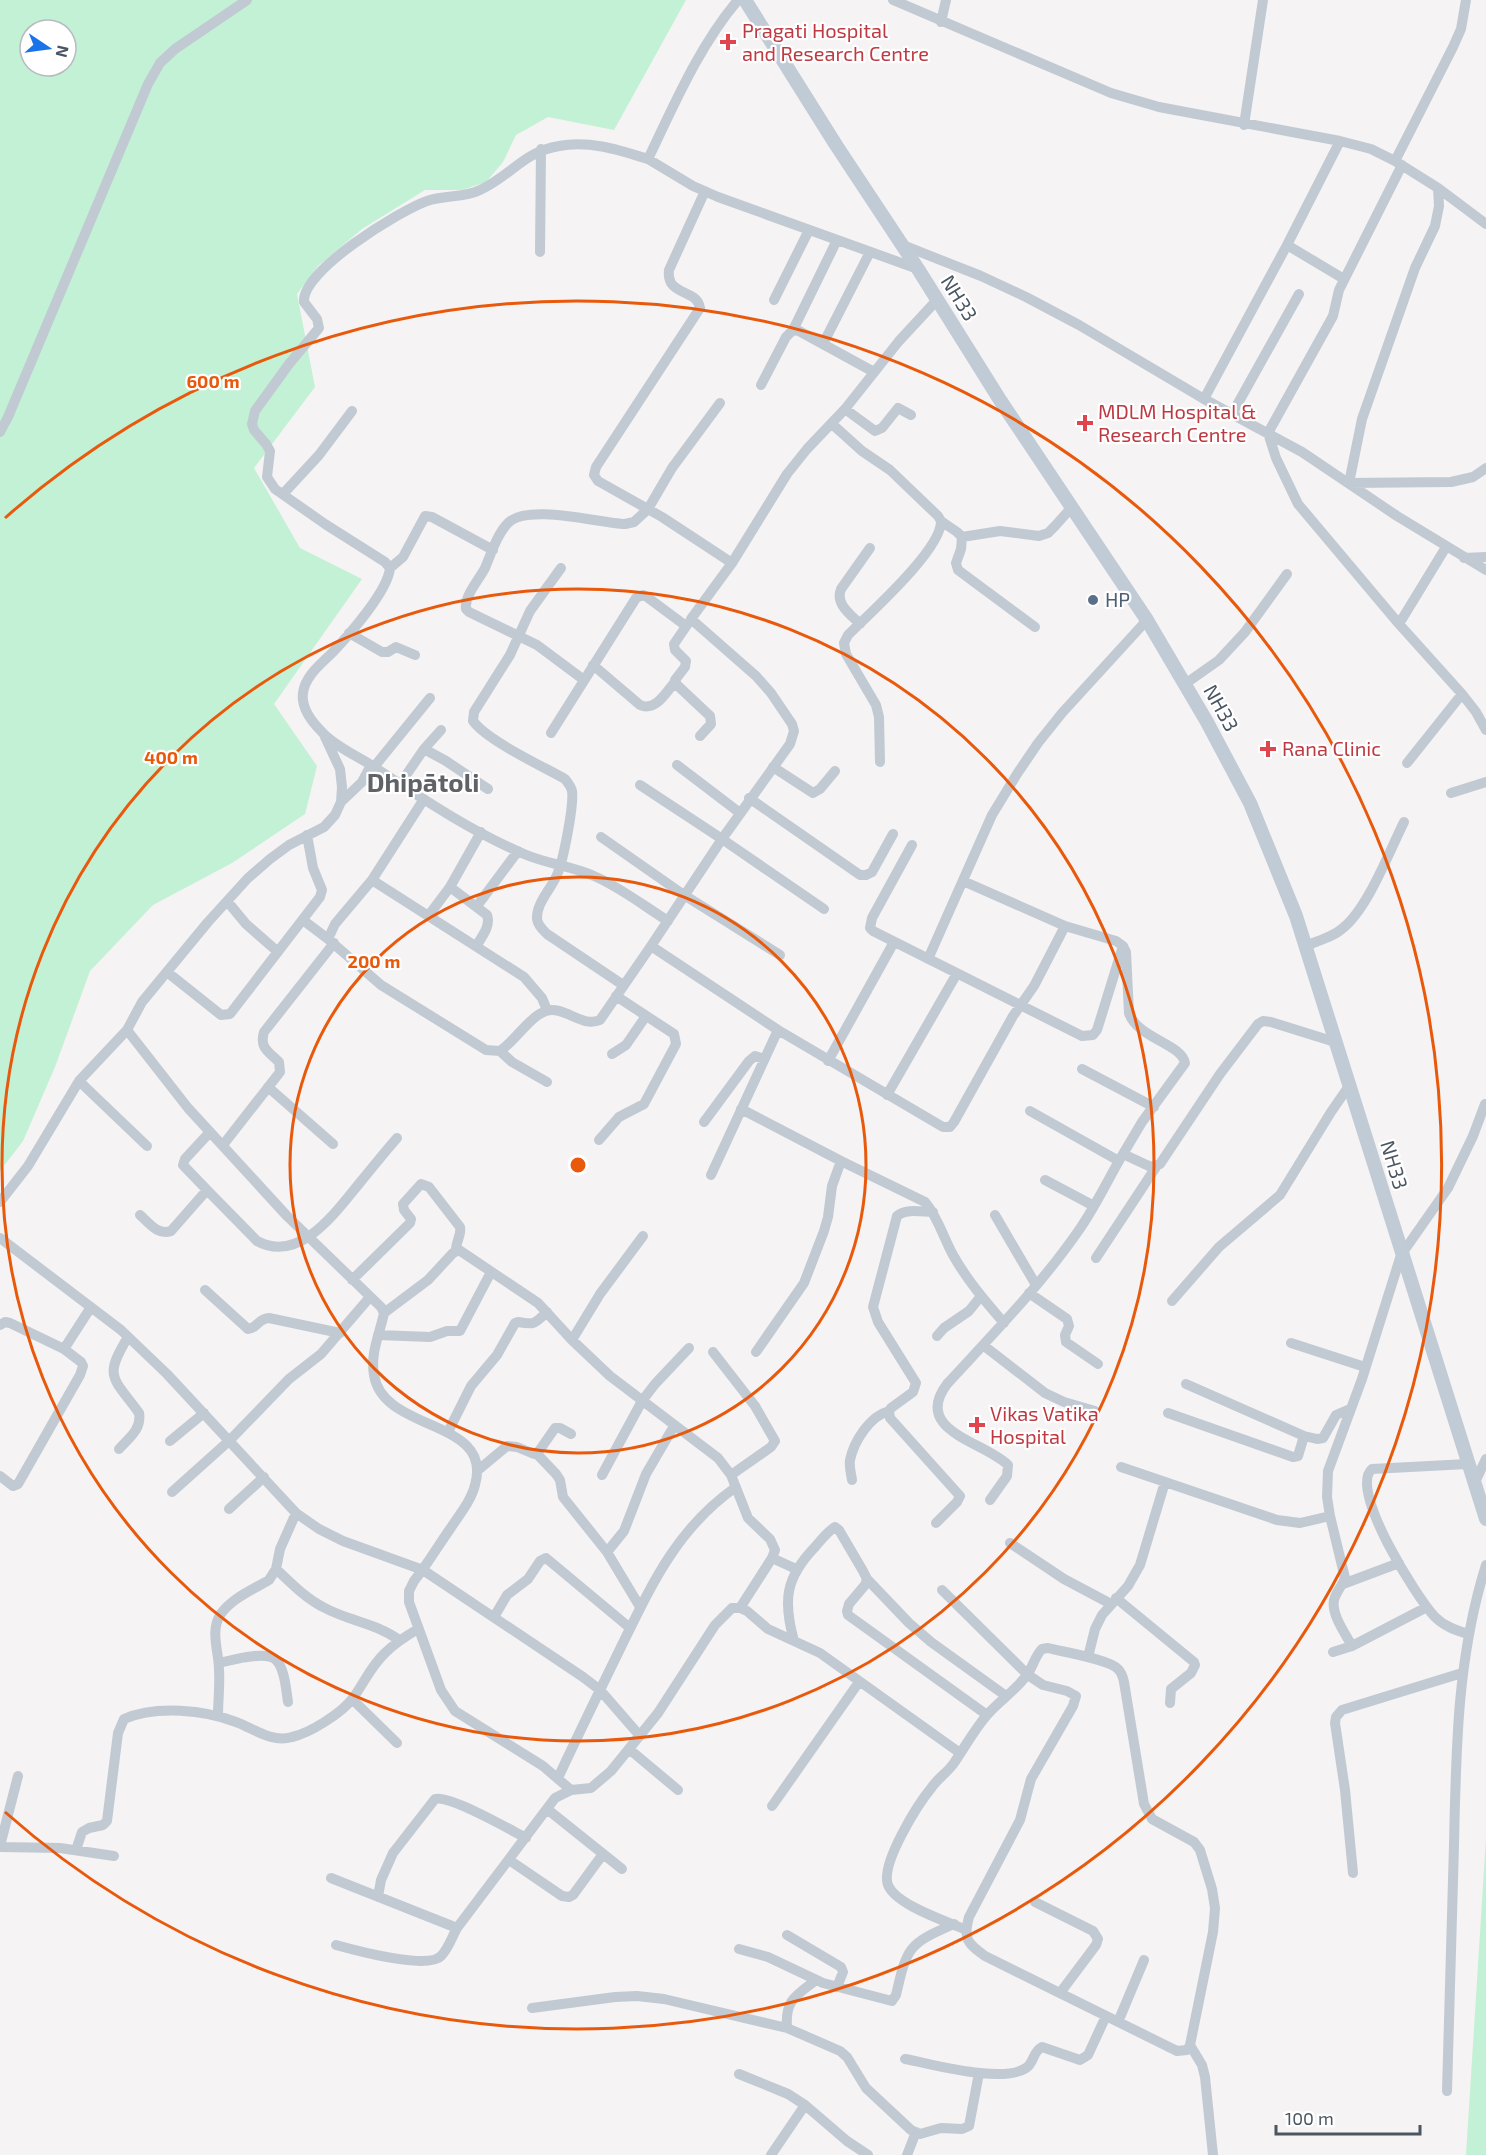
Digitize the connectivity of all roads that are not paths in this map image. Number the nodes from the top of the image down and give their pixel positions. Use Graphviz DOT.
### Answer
graph roads {
  1 [pos="247,0"];
  2 [pos="738,0"];
  3 [pos="745,0"];
  4 [pos="893,0"];
  5 [pos="946,0"];
  6 [pos="1263,0"];
  7 [pos="1467,0"];
  8 [pos="940,22"];
  9 [pos="1244,124"];
  10 [pos="1340,141"];
  11 [pos="541,149"];
  12 [pos="648,159"];
  13 [pos="1398,163"];
  14 [pos="1438,188"];
  15 [pos="705,191"];
  16 [pos="1486,223"];
  17 [pos="809,230"];
  18 [pos="837,240"];
  19 [pos="900,244"];
  20 [pos="1287,245"];
  21 [pos="540,252"];
  22 [pos="870,252"];
  23 [pos="918,269"];
  24 [pos="1344,279"];
  25 [pos="1299,294"];
  26 [pos="774,300"];
  27 [pos="937,300"];
  28 [pos="793,330"];
  29 [pos="822,344"];
  30 [pos="874,372"];
  31 [pos="761,385"];
  32 [pos="1204,399"];
  33 [pos="720,403"];
  34 [pos="845,409"];
  35 [pos="352,411"];
  36 [pos="1232,414"];
  37 [pos="911,415"];
  38 [pos="832,424"];
  39 [pos="0,432"];
  40 [pos="1268,433"];
  41 [pos="1486,468"];
  42 [pos="1349,483"];
  43 [pos="282,494"];
  44 [pos="1072,507"];
  45 [pos="648,509"];
  46 [pos="941,521"];
  47 [pos="962,537"];
  48 [pos="1446,547"];
  49 [pos="870,548"];
  50 [pos="493,550"];
  51 [pos="1486,557"];
  52 [pos="1463,558"];
  53 [pos="732,563"];
  54 [pos="390,567"];
  55 [pos="561,568"];
  56 [pos="1486,570"];
  57 [pos="1287,574"];
  58 [pos="1147,620"];
  59 [pos="688,622"];
  60 [pos="860,624"];
  61 [pos="1399,624"];
  62 [pos="1035,627"];
  63 [pos="349,633"];
  64 [pos="520,635"];
  65 [pos="415,655"];
  66 [pos="593,665"];
  67 [pos="584,680"];
  68 [pos="675,682"];
  69 [pos="1185,684"];
  70 [pos="1462,694"];
  71 [pos="430,698"];
  72 [pos="441,730"];
  73 [pos="1486,730"];
  74 [pos="552,733"];
  75 [pos="323,734"];
  76 [pos="700,736"];
  77 [pos="424,749"];
  78 [pos="880,762"];
  79 [pos="1407,763"];
  80 [pos="676,765"];
  81 [pos="373,766"];
  82 [pos="773,767"];
  83 [pos="835,771"];
  84 [pos="1486,782"];
  85 [pos="400,784"];
  86 [pos="640,785"];
  87 [pos="488,789"];
  88 [pos="1451,793"];
  89 [pos="749,798"];
  90 [pos="424,799"];
  91 [pos="340,802"];
  92 [pos="740,813"];
  93 [pos="1404,822"];
  94 [pos="481,832"];
  95 [pos="893,834"];
  96 [pos="307,836"];
  97 [pos="601,837"];
  98 [pos="722,839"];
  99 [pos="912,845"];
  100 [pos="518,851"];
  101 [pos="561,866"];
  102 [pos="372,880"];
  103 [pos="963,881"];
  104 [pos="450,887"];
  105 [pos="684,895"];
  106 [pos="226,901"];
  107 [pos="477,906"];
  108 [pos="824,909"];
  109 [pos="429,915"];
  110 [pos="303,920"];
  111 [pos="668,921"];
  112 [pos="1065,926"];
  113 [pos="331,941"];
  114 [pos="894,942"];
  115 [pos="477,945"];
  116 [pos="651,946"];
  117 [pos="1123,946"];
  118 [pos="1305,946"];
  119 [pos="278,952"];
  120 [pos="780,955"];
  121 [pos="928,960"];
  122 [pos="167,972"];
  123 [pos="956,975"];
  124 [pos="623,985"];
  125 [pos="616,996"];
  126 [pos="1020,1005"];
  127 [pos="547,1010"];
  128 [pos="646,1016"];
  129 [pos="127,1030"];
  130 [pos="778,1030"];
  131 [pos="1335,1042"];
  132 [pos="500,1051"];
  133 [pos="612,1054"];
  134 [pos="764,1059"];
  135 [pos="828,1061"];
  136 [pos="1082,1070"];
  137 [pos="79,1081"];
  138 [pos="547,1082"];
  139 [pos="1349,1086"];
  140 [pos="268,1087"];
  141 [pos="887,1095"];
  142 [pos="1485,1104"];
  143 [pos="1154,1107"];
  144 [pos="741,1109"];
  145 [pos="1030,1111"];
  146 [pos="704,1122"];
  147 [pos="210,1132"];
  148 [pos="397,1137"];
  149 [pos="599,1140"];
  150 [pos="333,1144"];
  151 [pos="223,1145"];
  152 [pos="147,1146"];
  153 [pos="1121,1157"];
  154 [pos="841,1161"];
  155 [pos="1156,1167"];
  156 [pos="711,1175"];
  157 [pos="1045,1180"];
  158 [pos="207,1190"];
  159 [pos="0,1202"];
  160 [pos="1094,1206"];
  161 [pos="933,1212"];
  162 [pos="140,1215"];
  163 [pos="995,1215"];
  164 [pos="308,1236"];
  165 [pos="643,1236"];
  166 [pos="0,1238"];
  167 [pos="456,1251"];
  168 [pos="1401,1255"];
  169 [pos="1096,1258"];
  170 [pos="491,1272"];
  171 [pos="352,1280"];
  172 [pos="1032,1289"];
  173 [pos="205,1290"];
  174 [pos="981,1296"];
  175 [pos="370,1297"];
  176 [pos="1172,1301"];
  177 [pos="91,1307"];
  178 [pos="547,1312"];
  179 [pos="384,1313"];
  180 [pos="1004,1323"];
  181 [pos="0,1325"];
  182 [pos="340,1333"];
  183 [pos="378,1335"];
  184 [pos="937,1336"];
  185 [pos="128,1337"];
  186 [pos="572,1340"];
  187 [pos="1291,1343"];
  188 [pos="983,1345"];
  189 [pos="688,1347"];
  190 [pos="64,1349"];
  191 [pos="713,1352"];
  192 [pos="756,1352"];
  193 [pos="1098,1365"];
  194 [pos="1365,1367"];
  195 [pos="1186,1384"];
  196 [pos="642,1401"];
  197 [pos="1350,1409"];
  198 [pos="889,1411"];
  199 [pos="1095,1411"];
  200 [pos="204,1413"];
  201 [pos="1168,1413"];
  202 [pos="674,1426"];
  203 [pos="448,1432"];
  204 [pos="571,1434"];
  205 [pos="1304,1436"];
  206 [pos="230,1440"];
  207 [pos="170,1442"];
  208 [pos="119,1449"];
  209 [pos="537,1454"];
  210 [pos="1486,1459"];
  211 [pos="1467,1464"];
  212 [pos="1121,1467"];
  213 [pos="477,1471"];
  214 [pos="602,1475"];
  215 [pos="731,1475"];
  216 [pos="0,1476"];
  217 [pos="264,1478"];
  218 [pos="852,1480"];
  219 [pos="1165,1482"];
  220 [pos="1474,1484"];
  221 [pos="736,1487"];
  222 [pos="172,1492"];
  223 [pos="990,1500"];
  224 [pos="229,1509"];
  225 [pos="296,1514"];
  226 [pos="1330,1516"];
  227 [pos="1486,1519"];
  228 [pos="936,1523"];
  229 [pos="1010,1543"];
  230 [pos="607,1552"];
  231 [pos="772,1558"];
  232 [pos="1399,1563"];
  233 [pos="1486,1565"];
  234 [pos="276,1569"];
  235 [pos="796,1569"];
  236 [pos="423,1570"];
  237 [pos="867,1579"];
  238 [pos="1343,1584"];
  239 [pos="942,1590"];
  240 [pos="1114,1601"];
  241 [pos="640,1607"];
  242 [pos="1428,1607"];
  243 [pos="740,1608"];
  244 [pos="494,1617"];
  245 [pos="630,1628"];
  246 [pos="418,1629"];
  247 [pos="1468,1634"];
  248 [pos="399,1640"];
  249 [pos="794,1641"];
  250 [pos="1352,1646"];
  251 [pos="1333,1652"];
  252 [pos="1088,1657"];
  253 [pos="219,1663"];
  254 [pos="1462,1673"];
  255 [pos="1028,1675"];
  256 [pos="859,1682"];
  257 [pos="600,1690"];
  258 [pos="1006,1696"];
  259 [pos="352,1699"];
  260 [pos="288,1702"];
  261 [pos="1170,1703"];
  262 [pos="987,1715"];
  263 [pos="218,1716"];
  264 [pos="640,1736"];
  265 [pos="397,1743"];
  266 [pos="629,1749"];
  267 [pos="960,1753"];
  268 [pos="18,1776"];
  269 [pos="558,1778"];
  270 [pos="571,1790"];
  271 [pos="678,1790"];
  272 [pos="0,1795"];
  273 [pos="12,1798"];
  274 [pos="772,1806"];
  275 [pos="547,1809"];
  276 [pos="526,1838"];
  277 [pos="0,1846"];
  278 [pos="76,1850"];
  279 [pos="603,1854"];
  280 [pos="114,1856"];
  281 [pos="509,1860"];
  282 [pos="622,1869"];
  283 [pos="1353,1873"];
  284 [pos="331,1878"];
  285 [pos="378,1897"];
  286 [pos="1035,1902"];
  287 [pos="954,1924"];
  288 [pos="457,1928"];
  289 [pos="966,1930"];
  290 [pos="786,1935"];
  291 [pos="336,1945"];
  292 [pos="739,1949"];
  293 [pos="1144,1960"];
  294 [pos="816,1980"];
  295 [pos="837,1987"];
  296 [pos="1060,1993"];
  297 [pos="532,2008"];
  298 [pos="1106,2016"];
  299 [pos="1118,2022"];
  300 [pos="787,2028"];
  301 [pos="1190,2045"];
  302 [pos="905,2059"];
  303 [pos="979,2073"];
  304 [pos="739,2074"];
  305 [pos="1447,2091"];
  306 [pos="805,2105"];
  307 [pos="916,2133"];
  308 [pos="771,2155"];
  309 [pos="868,2155"];
  310 [pos="908,2155"];
  311 [pos="1213,2155"];
  1 -- 39 [label="street"];
  2 -- 12 [label="street"];
  3 -- 19 [label="main road, NH33"];
  4 -- 8 [label="street"];
  5 -- 8 [label="street"];
  6 -- 9 [label="street"];
  7 -- 13 [label="street"];
  8 -- 9 [label="street"];
  9 -- 10 [label="street"];
  10 -- 13 [label="street"];
  10 -- 20 [label="street"];
  11 -- 12 [label="street"];
  11 -- 21 [label="street"];
  11 -- 43 [label="street"];
  12 -- 15 [label="street"];
  13 -- 14 [label="street"];
  13 -- 24 [label="street"];
  14 -- 16 [label="street"];
  14 -- 42 [label="street"];
  15 -- 17 [label="street"];
  15 -- 45 [label="street"];
  17 -- 18 [label="street"];
  17 -- 26 [label="street"];
  18 -- 22 [label="street"];
  18 -- 28 [label="street"];
  19 -- 23 [label="main road, NH33"];
  19 -- 32 [label="street"];
  20 -- 24 [label="street"];
  20 -- 32 [label="street"];
  22 -- 23 [label="street"];
  22 -- 29 [label="street"];
  23 -- 27 [label="main road, NH33"];
  24 -- 40 [label="street"];
  25 -- 36 [label="street"];
  27 -- 30 [label="street"];
  27 -- 44 [label="main road, NH33"];
  28 -- 29 [label="street"];
  28 -- 31 [label="street"];
  29 -- 30 [label="street"];
  30 -- 34 [label="street"];
  32 -- 36 [label="street"];
  33 -- 45 [label="street"];
  34 -- 37 [label="street"];
  34 -- 38 [label="street"];
  35 -- 43 [label="street"];
  36 -- 40 [label="street"];
  38 -- 46 [label="street"];
  38 -- 53 [label="street"];
  40 -- 42 [label="street"];
  40 -- 61 [label="street"];
  41 -- 42 [label="street"];
  42 -- 48 [label="street"];
  43 -- 54 [label="street"];
  44 -- 47 [label="street"];
  44 -- 58 [label="main road, NH33"];
  45 -- 50 [label="street"];
  45 -- 53 [label="street"];
  46 -- 47 [label="street"];
  46 -- 60 [label="street"];
  47 -- 62 [label="street"];
  48 -- 52 [label="street"];
  48 -- 61 [label="street"];
  49 -- 60 [label="street"];
  50 -- 54 [label="street"];
  50 -- 64 [label="street"];
  51 -- 52 [label="street"];
  52 -- 56 [label="street"];
  53 -- 59 [label="street"];
  54 -- 63 [label="street"];
  55 -- 64 [label="street"];
  57 -- 69 [label="street"];
  58 -- 69 [label="main road, NH33"];
  58 -- 103 [label="street"];
  59 -- 66 [label="street"];
  59 -- 68 [label="street"];
  59 -- 82 [label="street"];
  60 -- 78 [label="street"];
  61 -- 70 [label="street"];
  63 -- 65 [label="street"];
  63 -- 75 [label="street"];
  64 -- 67 [label="street"];
  64 -- 101 [label="street"];
  66 -- 67 [label="street"];
  66 -- 68 [label="street"];
  67 -- 74 [label="street"];
  68 -- 76 [label="street"];
  69 -- 118 [label="main road, NH33"];
  70 -- 73 [label="street"];
  70 -- 79 [label="street"];
  71 -- 81 [label="street"];
  72 -- 77 [label="street"];
  75 -- 81 [label="street"];
  75 -- 91 [label="street"];
  77 -- 85 [label="street"];
  77 -- 87 [label="street"];
  80 -- 92 [label="street"];
  81 -- 85 [label="street"];
  81 -- 91 [label="street"];
  82 -- 83 [label="street"];
  82 -- 89 [label="street"];
  84 -- 88 [label="street"];
  85 -- 90 [label="street"];
  86 -- 98 [label="street"];
  89 -- 92 [label="street"];
  89 -- 95 [label="street"];
  90 -- 94 [label="street"];
  90 -- 102 [label="street"];
  91 -- 96 [label="street"];
  92 -- 98 [label="street"];
  93 -- 118 [label="street"];
  94 -- 100 [label="street"];
  94 -- 104 [label="street"];
  96 -- 106 [label="street"];
  96 -- 110 [label="street"];
  97 -- 105 [label="street"];
  98 -- 105 [label="street"];
  98 -- 108 [label="street"];
  99 -- 114 [label="street"];
  100 -- 101 [label="street"];
  100 -- 107 [label="street"];
  101 -- 111 [label="street"];
  101 -- 124 [label="street"];
  102 -- 109 [label="street"];
  102 -- 113 [label="street"];
  103 -- 112 [label="street"];
  103 -- 121 [label="street"];
  104 -- 107 [label="street"];
  104 -- 109 [label="street"];
  105 -- 111 [label="street"];
  105 -- 120 [label="street"];
  106 -- 119 [label="street"];
  106 -- 122 [label="street"];
  107 -- 115 [label="street"];
  109 -- 115 [label="street"];
  110 -- 113 [label="street"];
  110 -- 119 [label="street"];
  111 -- 116 [label="street"];
  112 -- 117 [label="street"];
  112 -- 126 [label="street"];
  113 -- 132 [label="street"];
  113 -- 140 [label="street"];
  114 -- 121 [label="street"];
  114 -- 135 [label="street"];
  115 -- 127 [label="street"];
  116 -- 124 [label="street"];
  116 -- 130 [label="street"];
  117 -- 126 [label="street"];
  117 -- 143 [label="street"];
  118 -- 131 [label="main road, NH33"];
  119 -- 122 [label="street"];
  121 -- 123 [label="street"];
  122 -- 129 [label="street"];
  123 -- 126 [label="street"];
  123 -- 141 [label="street"];
  124 -- 125 [label="street"];
  125 -- 127 [label="street"];
  125 -- 128 [label="street"];
  126 -- 141 [label="street"];
  127 -- 132 [label="street"];
  128 -- 133 [label="street"];
  128 -- 149 [label="street"];
  129 -- 137 [label="street"];
  129 -- 147 [label="street"];
  130 -- 134 [label="street"];
  130 -- 135 [label="street"];
  131 -- 139 [label="main road, NH33"];
  131 -- 155 [label="street"];
  132 -- 138 [label="street"];
  134 -- 144 [label="street"];
  134 -- 146 [label="street"];
  135 -- 141 [label="street"];
  136 -- 143 [label="street"];
  137 -- 152 [label="street"];
  137 -- 159 [label="street"];
  139 -- 168 [label="main road, NH33"];
  139 -- 176 [label="street"];
  140 -- 150 [label="street"];
  140 -- 151 [label="street"];
  142 -- 168 [label="street"];
  143 -- 153 [label="street"];
  144 -- 154 [label="street"];
  144 -- 156 [label="street"];
  145 -- 153 [label="street"];
  147 -- 151 [label="street"];
  147 -- 158 [label="street"];
  148 -- 164 [label="street"];
  151 -- 164 [label="street"];
  153 -- 155 [label="street"];
  153 -- 160 [label="street"];
  154 -- 161 [label="street"];
  154 -- 192 [label="street"];
  155 -- 169 [label="street"];
  157 -- 160 [label="street"];
  158 -- 162 [label="street"];
  158 -- 164 [label="street"];
  160 -- 172 [label="street"];
  161 -- 174 [label="street"];
  161 -- 198 [label="street"];
  163 -- 172 [label="street"];
  164 -- 171 [label="street"];
  165 -- 186 [label="street"];
  166 -- 177 [label="street"];
  167 -- 170 [label="street"];
  167 -- 171 [label="street"];
  167 -- 179 [label="street"];
  168 -- 194 [label="street"];
  168 -- 211 [label="main road, NH33"];
  170 -- 178 [label="street"];
  170 -- 183 [label="street"];
  171 -- 175 [label="street"];
  172 -- 180 [label="street"];
  172 -- 193 [label="street"];
  173 -- 182 [label="street"];
  174 -- 180 [label="street"];
  174 -- 184 [label="street"];
  175 -- 179 [label="street"];
  175 -- 182 [label="street"];
  177 -- 185 [label="street"];
  177 -- 190 [label="street"];
  178 -- 186 [label="street"];
  178 -- 203 [label="street"];
  179 -- 183 [label="street"];
  180 -- 188 [label="street"];
  181 -- 190 [label="street"];
  182 -- 206 [label="street"];
  183 -- 203 [label="street"];
  185 -- 200 [label="street"];
  185 -- 208 [label="street"];
  186 -- 196 [label="street"];
  187 -- 194 [label="street"];
  188 -- 199 [label="street"];
  188 -- 223 [label="street"];
  189 -- 196 [label="street"];
  190 -- 216 [label="street"];
  191 -- 215 [label="street"];
  194 -- 197 [label="street"];
  195 -- 205 [label="street"];
  196 -- 202 [label="street"];
  196 -- 214 [label="street"];
  197 -- 205 [label="street"];
  197 -- 226 [label="street"];
  198 -- 218 [label="street"];
  198 -- 228 [label="street"];
  200 -- 206 [label="street"];
  200 -- 207 [label="street"];
  201 -- 205 [label="street"];
  202 -- 215 [label="street"];
  202 -- 230 [label="street"];
  203 -- 213 [label="street"];
  204 -- 209 [label="street"];
  206 -- 217 [label="street"];
  206 -- 222 [label="street"];
  209 -- 213 [label="street"];
  209 -- 230 [label="street"];
  210 -- 220 [label="street"];
  211 -- 220 [label="main road, NH33"];
  211 -- 232 [label="street"];
  212 -- 219 [label="street"];
  213 -- 236 [label="street"];
  215 -- 221 [label="street"];
  217 -- 224 [label="street"];
  217 -- 225 [label="street"];
  219 -- 226 [label="street"];
  219 -- 240 [label="street"];
  220 -- 227 [label="main road, NH33"];
  221 -- 231 [label="street"];
  221 -- 241 [label="street"];
  225 -- 234 [label="street"];
  225 -- 236 [label="street"];
  226 -- 238 [label="street"];
  229 -- 240 [label="street"];
  230 -- 241 [label="street"];
  231 -- 235 [label="street"];
  231 -- 243 [label="street"];
  232 -- 238 [label="street"];
  232 -- 242 [label="street"];
  233 -- 247 [label="street"];
  234 -- 248 [label="street"];
  234 -- 253 [label="street"];
  235 -- 237 [label="street"];
  235 -- 249 [label="street"];
  236 -- 244 [label="street"];
  236 -- 246 [label="street"];
  237 -- 258 [label="street"];
  237 -- 262 [label="street"];
  238 -- 250 [label="street"];
  239 -- 255 [label="street"];
  240 -- 252 [label="street"];
  240 -- 261 [label="street"];
  241 -- 245 [label="street"];
  242 -- 247 [label="street"];
  242 -- 250 [label="street"];
  243 -- 249 [label="street"];
  243 -- 264 [label="street"];
  244 -- 245 [label="street"];
  244 -- 257 [label="street"];
  245 -- 257 [label="street"];
  246 -- 248 [label="street"];
  246 -- 269 [label="street"];
  247 -- 254 [label="street"];
  248 -- 259 [label="street"];
  249 -- 256 [label="street"];
  250 -- 251 [label="street"];
  252 -- 255 [label="street"];
  252 -- 301 [label="street"];
  253 -- 260 [label="street"];
  253 -- 263 [label="street"];
  254 -- 283 [label="street"];
  254 -- 305 [label="street"];
  255 -- 258 [label="street"];
  255 -- 289 [label="street"];
  256 -- 267 [label="street"];
  256 -- 274 [label="street"];
  257 -- 264 [label="street"];
  257 -- 269 [label="street"];
  258 -- 262 [label="street"];
  259 -- 263 [label="street"];
  259 -- 265 [label="street"];
  262 -- 267 [label="street"];
  263 -- 278 [label="street"];
  264 -- 266 [label="street"];
  266 -- 270 [label="street"];
  266 -- 271 [label="street"];
  267 -- 287 [label="street"];
  268 -- 273 [label="street"];
  269 -- 270 [label="street"];
  270 -- 275 [label="street"];
  272 -- 273 [label="street"];
  273 -- 277 [label="street"];
  275 -- 276 [label="street"];
  275 -- 279 [label="street"];
  276 -- 281 [label="street"];
  276 -- 285 [label="street"];
  277 -- 278 [label="street"];
  278 -- 280 [label="street"];
  279 -- 281 [label="street"];
  279 -- 282 [label="street"];
  281 -- 288 [label="street"];
  284 -- 285 [label="street"];
  285 -- 288 [label="street"];
  286 -- 296 [label="street"];
  287 -- 289 [label="street"];
  287 -- 295 [label="street"];
  288 -- 291 [label="street"];
  289 -- 296 [label="street"];
  290 -- 295 [label="street"];
  292 -- 294 [label="street"];
  293 -- 299 [label="street"];
  294 -- 295 [label="street"];
  294 -- 300 [label="street"];
  296 -- 298 [label="street"];
  297 -- 300 [label="street"];
  298 -- 299 [label="street"];
  298 -- 303 [label="street"];
  299 -- 301 [label="street"];
  300 -- 307 [label="street"];
  301 -- 311 [label="street"];
  302 -- 303 [label="street"];
  303 -- 307 [label="street"];
  304 -- 306 [label="street"];
  306 -- 308 [label="street"];
  306 -- 309 [label="street"];
  307 -- 310 [label="street"];
}
